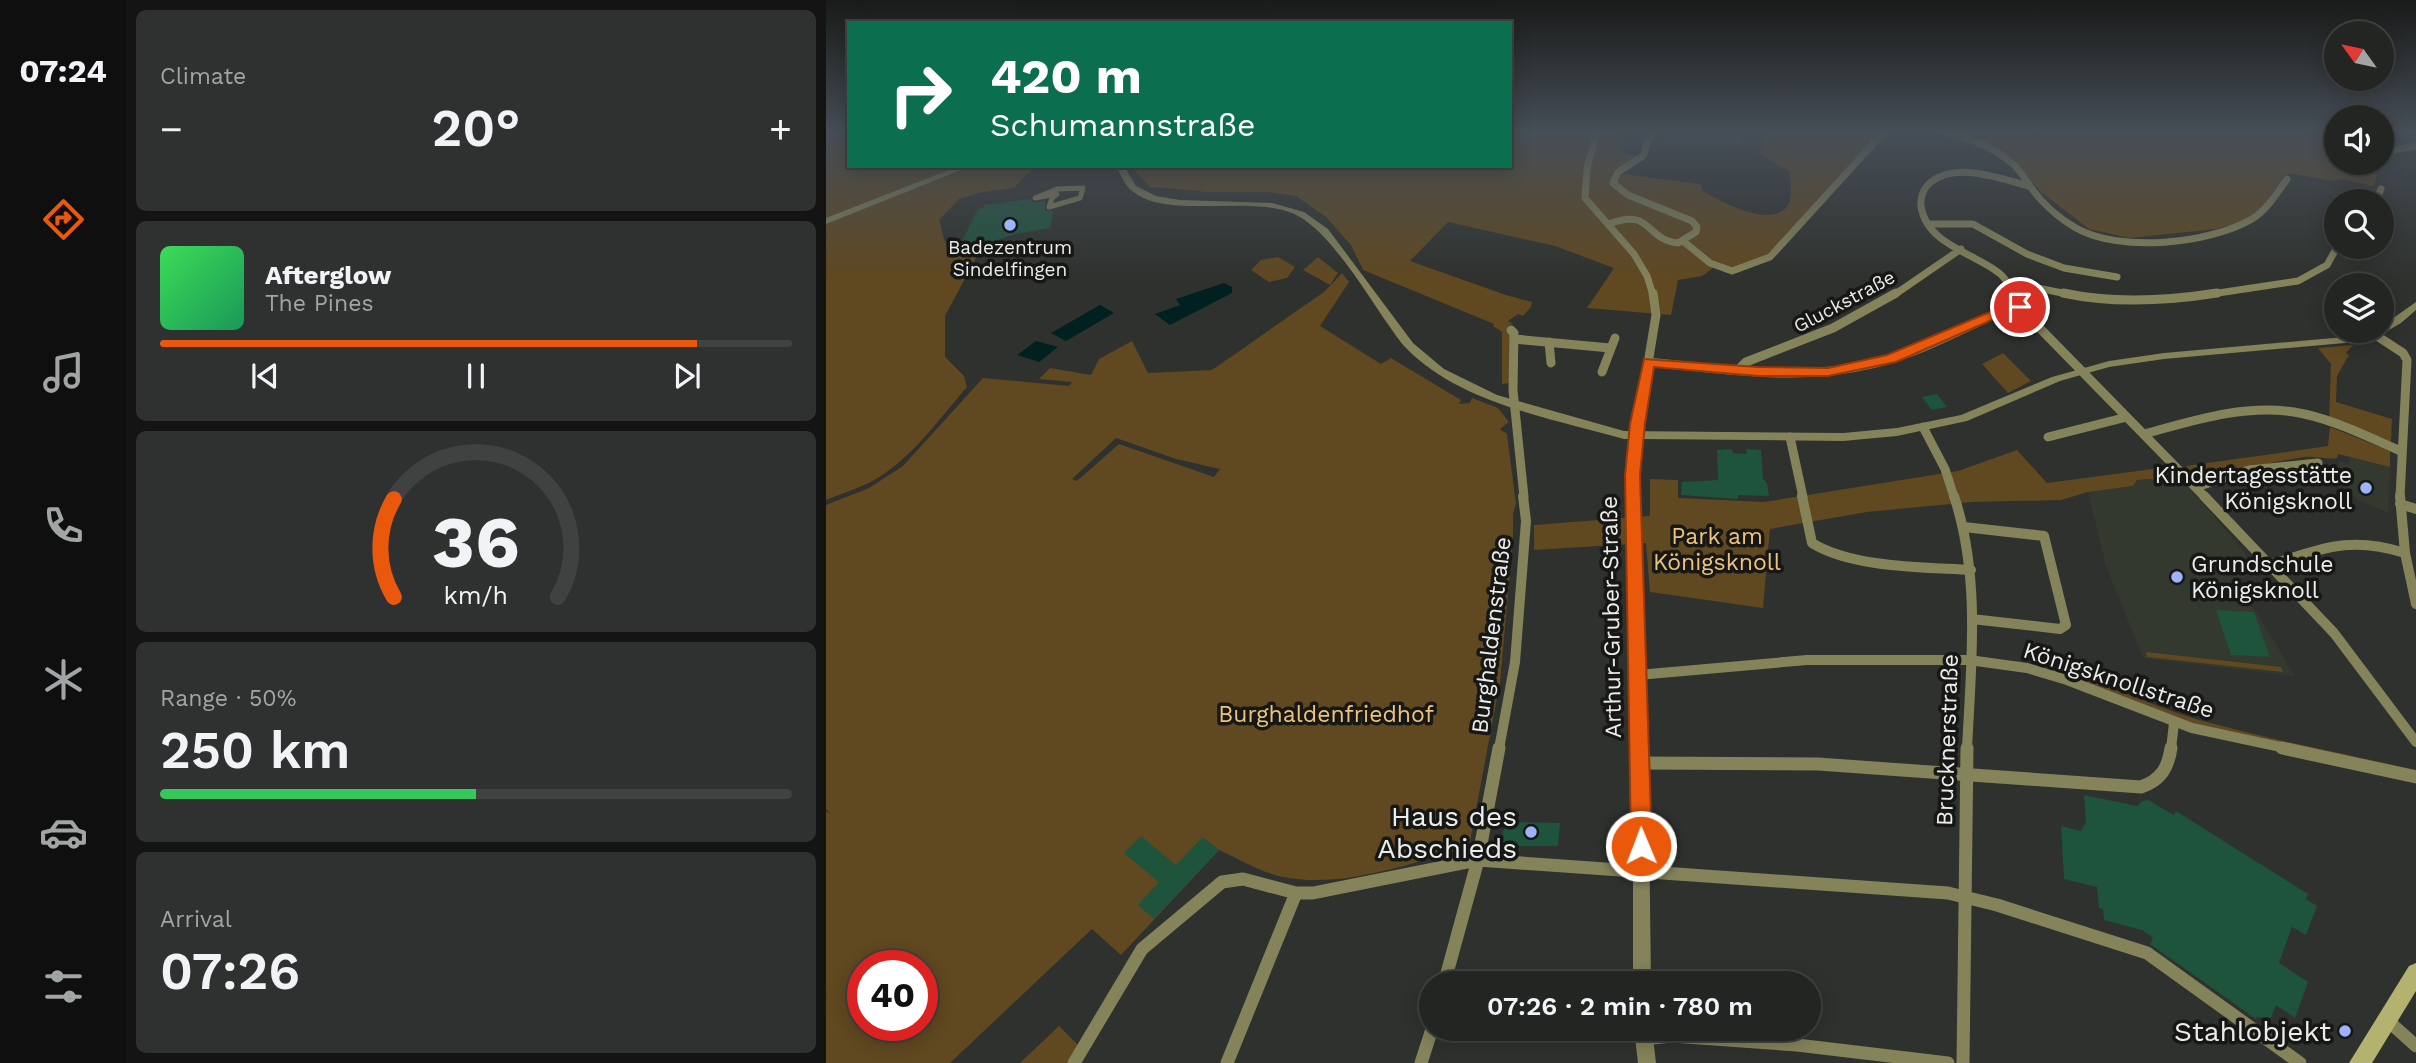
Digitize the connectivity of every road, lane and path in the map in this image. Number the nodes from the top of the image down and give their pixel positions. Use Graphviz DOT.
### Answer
graph roads {
  1 [pos="926,182"];
  2 [pos="1126,182"];
  3 [pos="1585,182"];
  4 [pos="1614,182"];
  5 [pos="1838,182"];
  6 [pos="1934,182"];
  7 [pos="2010,182"];
  8 [pos="2026,182"];
  9 [pos="2285,182"];
  10 [pos="2029,187"];
  11 [pos="1049,208"];
  12 [pos="826,220"];
  13 [pos="1609,224"];
  14 [pos="1929,224"];
  15 [pos="1683,241"];
  16 [pos="1961,249"];
  17 [pos="2330,259"];
  18 [pos="2117,277"];
  19 [pos="2008,282"];
  20 [pos="2416,305"];
  21 [pos="2020,307"];
  22 [pos="2394,324"];
  23 [pos="1615,338"];
  24 [pos="1549,342"];
  25 [pos="2330,343"];
  26 [pos="2387,343"];
  27 [pos="1610,348"];
  28 [pos="1648,362"];
  29 [pos="1551,363"];
  30 [pos="1738,370"];
  31 [pos="2081,370"];
  32 [pos="1602,372"];
  33 [pos="2405,378"];
  34 [pos="2416,382"];
  35 [pos="1516,407"];
  36 [pos="2127,416"];
  37 [pos="1923,428"];
  38 [pos="2144,433"];
  39 [pos="1636,436"];
  40 [pos="1790,437"];
  41 [pos="2048,437"];
  42 [pos="2401,451"];
  43 [pos="2318,463"];
  44 [pos="2196,486"];
  45 [pos="2400,504"];
  46 [pos="2416,509"];
  47 [pos="1964,527"];
  48 [pos="2404,553"];
  49 [pos="2272,564"];
  50 [pos="1971,570"];
  51 [pos="2416,604"];
  52 [pos="1972,619"];
  53 [pos="1969,660"];
  54 [pos="1638,675"];
  55 [pos="2174,723"];
  56 [pos="2416,742"];
  57 [pos="1639,763"];
  58 [pos="1966,774"];
  59 [pos="2416,777"];
  60 [pos="1478,860"];
  61 [pos="1642,872"];
  62 [pos="1296,893"];
  63 [pos="1962,896"];
  64 [pos="1448,971"];
  65 [pos="1642,971"];
  66 [pos="2416,973"];
  67 [pos="2386,1018"];
  68 [pos="1429,1041"];
  69 [pos="1644,1041"];
  70 [pos="1741,1041"];
  71 [pos="2416,1046"];
  72 [pos="2294,1061"];
  73 [pos="1074,1063"];
  74 [pos="1227,1063"];
  75 [pos="1421,1063"];
  76 [pos="1647,1063"];
  77 [pos="1948,1063"];
  78 [pos="1962,1063"];
  79 [pos="2360,1063"];
  1 -- 12 [label="street"];
  2 -- 35 [label="street"];
  3 -- 13 [label="street, Arthur-Gruber-Straße"];
  4 -- 15 [label="street"];
  5 -- 15 [label="street"];
  6 -- 14 [label="street"];
  7 -- 10 [label="street"];
  8 -- 10 [label="street"];
  9 -- 10 [label="street"];
  11 -- 11 [label="street"];
  13 -- 15 [label="street"];
  13 -- 28 [label="street, Arthur-Gruber-Straße"];
  14 -- 16 [label="street"];
  14 -- 18 [label="street"];
  16 -- 19 [label="street"];
  16 -- 30 [label="street, Gluckstraße"];
  17 -- 19 [label="street"];
  19 -- 21 [label="street"];
  20 -- 22 [label="street"];
  21 -- 30 [label="street"];
  21 -- 31 [label="street"];
  23 -- 27 [label="street"];
  24 -- 27 [label="street"];
  24 -- 29 [label="street"];
  24 -- 35 [label="street, Burghaldenstraße"];
  25 -- 31 [label="street"];
  26 -- 33 [label="street"];
  27 -- 32 [label="street"];
  28 -- 30 [label="street"];
  28 -- 39 [label="street, Arthur-Gruber-Straße"];
  31 -- 36 [label="street"];
  31 -- 37 [label="street"];
  33 -- 34 [label="street"];
  33 -- 42 [label="street"];
  35 -- 39 [label="street"];
  35 -- 60 [label="street, Burghaldenstraße"];
  36 -- 38 [label="street"];
  36 -- 41 [label="street"];
  37 -- 40 [label="street"];
  37 -- 47 [label="street, Brucknerstraße"];
  38 -- 42 [label="street"];
  38 -- 44 [label="street"];
  39 -- 40 [label="street"];
  39 -- 54 [label="street, Arthur-Gruber-Straße"];
  40 -- 50 [label="street"];
  42 -- 45 [label="street"];
  43 -- 44 [label="street"];
  44 -- 49 [label="street"];
  45 -- 46 [label="street"];
  45 -- 48 [label="street"];
  47 -- 50 [label="street, Brucknerstraße"];
  47 -- 52 [label="street"];
  48 -- 49 [label="street"];
  48 -- 51 [label="street"];
  49 -- 56 [label="street"];
  50 -- 52 [label="street, Brucknerstraße"];
  52 -- 53 [label="street, Brucknerstraße"];
  53 -- 54 [label="street, Königsknollstraße"];
  53 -- 55 [label="street, Königsknollstraße"];
  53 -- 58 [label="street, Brucknerstraße"];
  54 -- 57 [label="street, Arthur-Gruber-Straße"];
  55 -- 58 [label="street"];
  55 -- 59 [label="street, Königsknollstraße"];
  57 -- 58 [label="street"];
  57 -- 61 [label="street, Arthur-Gruber-Straße"];
  58 -- 63 [label="street, Brucknerstraße"];
  60 -- 61 [label="street"];
  60 -- 62 [label="street"];
  60 -- 64 [label="street, Burghaldenstraße"];
  61 -- 63 [label="street"];
  61 -- 65 [label="street, Arthur-Gruber-Straße"];
  62 -- 73 [label="street"];
  62 -- 74 [label="street"];
  63 -- 72 [label="street"];
  63 -- 78 [label="street, Brucknerstraße"];
  66 -- 67 [label="main road"];
  67 -- 71 [label="street"];
  67 -- 79 [label="main road"];
  68 -- 75 [label="street"];
  69 -- 76 [label="street"];
  70 -- 77 [label="street"];
}
